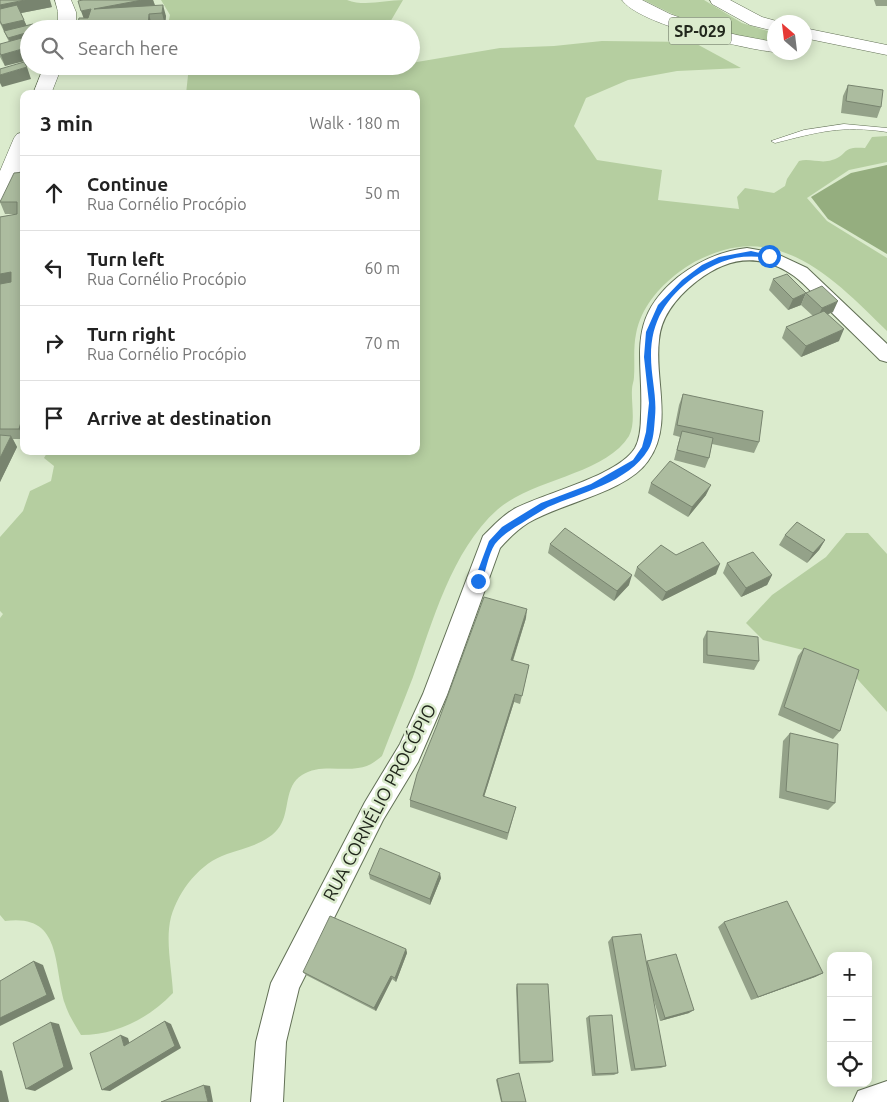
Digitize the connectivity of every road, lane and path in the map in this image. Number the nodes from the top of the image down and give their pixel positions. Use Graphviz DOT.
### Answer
graph roads {
  1 [pos="63,0"];
  2 [pos="630,0"];
  3 [pos="718,0"];
  4 [pos="67,20"];
  5 [pos="767,24"];
  6 [pos="812,36"];
  7 [pos="767,46"];
  8 [pos="887,50"];
  9 [pos="812,52"];
  10 [pos="887,61"];
  11 [pos="50,75"];
  12 [pos="44,90"];
  13 [pos="887,130"];
  14 [pos="775,140"];
  15 [pos="20,147"];
  16 [pos="0,194"];
  17 [pos="887,354"];
  18 [pos="887,1097"];
  19 [pos="267,1102"];
  20 [pos="869,1102"];
  1 -- 4 [label="main road"];
  2 -- 7 [label="main road, SP-029"];
  3 -- 5 [label="main road, SP-029"];
  6 -- 8 [label="main road"];
  9 -- 10 [label="main road"];
  11 -- 12 [label="main road"];
  13 -- 14 [label="lane"];
  15 -- 16 [label="main road"];
  17 -- 19 [label="street, RUA CORNÉLIO PROCÓPIO"];
  18 -- 20 [label="street"];
}
